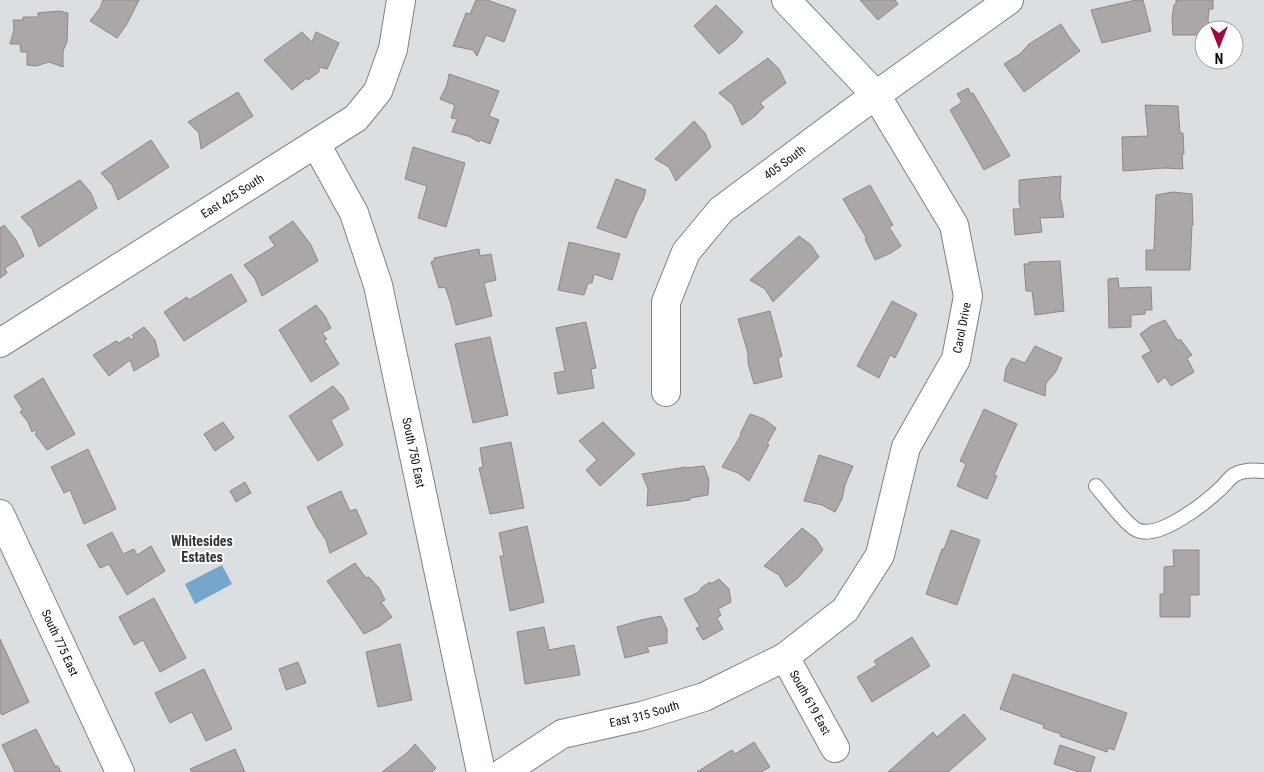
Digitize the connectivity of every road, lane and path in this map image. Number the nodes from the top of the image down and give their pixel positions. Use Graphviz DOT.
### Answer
graph roads {
  1 [pos="401,0"];
  2 [pos="786,0"];
  3 [pos="1009,0"];
  4 [pos="876,95"];
  5 [pos="316,144"];
  6 [pos="0,343"];
  7 [pos="666,392"];
  8 [pos="1264,471"];
  9 [pos="1096,486"];
  10 [pos="0,514"];
  11 [pos="785,657"];
  12 [pos="835,748"];
  13 [pos="120,772"];
  14 [pos="481,772"];
  15 [pos="504,772"];
  1 -- 5 [label="street, East 425 South"];
  2 -- 4 [label="street, Carol Drive"];
  3 -- 4 [label="street, 405 South"];
  4 -- 7 [label="street, 405 South"];
  4 -- 11 [label="street, Carol Drive"];
  5 -- 6 [label="street, East 425 South"];
  5 -- 14 [label="street, South 750 East"];
  8 -- 9 [label="lane"];
  10 -- 13 [label="street, South 775 East"];
  11 -- 12 [label="street, South 619 East"];
  11 -- 15 [label="street, East 315 South"];
}
